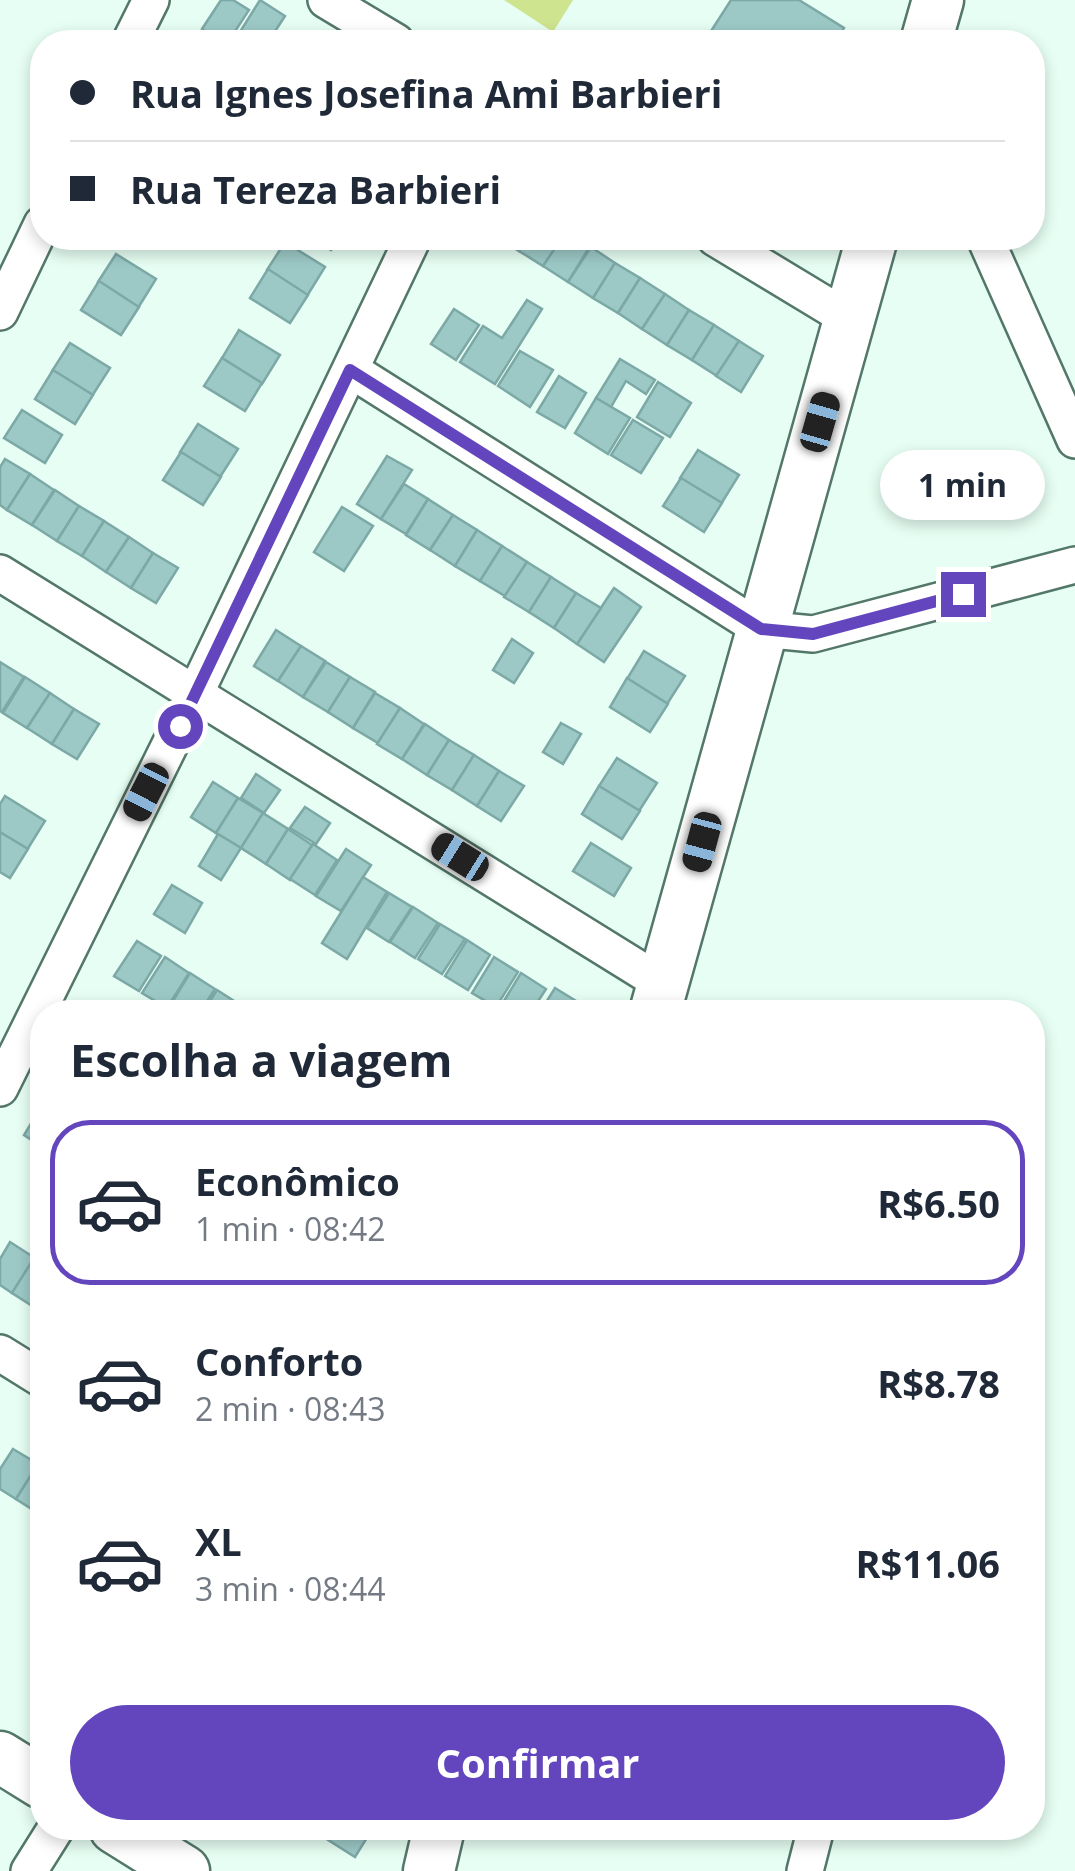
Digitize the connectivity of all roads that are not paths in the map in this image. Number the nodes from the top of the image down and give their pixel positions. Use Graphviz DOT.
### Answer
graph roads {
  1 [pos="151,0"];
  2 [pos="326,0"];
  3 [pos="938,0"];
  4 [pos="136,30"];
  5 [pos="376,30"];
  6 [pos="929,30"];
  7 [pos="30,249"];
  8 [pos="407,250"];
  9 [pos="736,250"];
  10 [pos="869,250"];
  11 [pos="990,250"];
  12 [pos="0,312"];
  13 [pos="849,319"];
  14 [pos="350,370"];
  15 [pos="1075,440"];
  16 [pos="1075,565"];
  17 [pos="0,573"];
  18 [pos="761,629"];
  19 [pos="196,692"];
  20 [pos="659,998"];
  21 [pos="49,1000"];
  22 [pos="30,1038"];
  23 [pos="0,1088"];
  24 [pos="0,1353"];
  25 [pos="30,1371"];
  26 [pos="0,1757"];
  27 [pos="30,1776"];
  28 [pos="48,1840"];
  29 [pos="134,1840"];
  30 [pos="436,1840"];
  31 [pos="813,1840"];
  32 [pos="28,1871"];
  33 [pos="184,1871"];
  34 [pos="429,1871"];
  35 [pos="805,1871"];
  1 -- 4 [label="street"];
  2 -- 5 [label="street"];
  3 -- 6 [label="street"];
  7 -- 12 [label="street"];
  8 -- 14 [label="street"];
  9 -- 13 [label="street"];
  10 -- 13 [label="street"];
  11 -- 15 [label="street"];
  13 -- 18 [label="street"];
  14 -- 18 [label="street"];
  14 -- 19 [label="street"];
  16 -- 18 [label="street"];
  17 -- 19 [label="street"];
  18 -- 20 [label="street"];
  19 -- 20 [label="street"];
  19 -- 21 [label="street"];
  22 -- 23 [label="street"];
  24 -- 25 [label="street"];
  26 -- 27 [label="street"];
  28 -- 32 [label="street"];
  29 -- 33 [label="street"];
  30 -- 34 [label="street"];
  31 -- 35 [label="street"];
}
